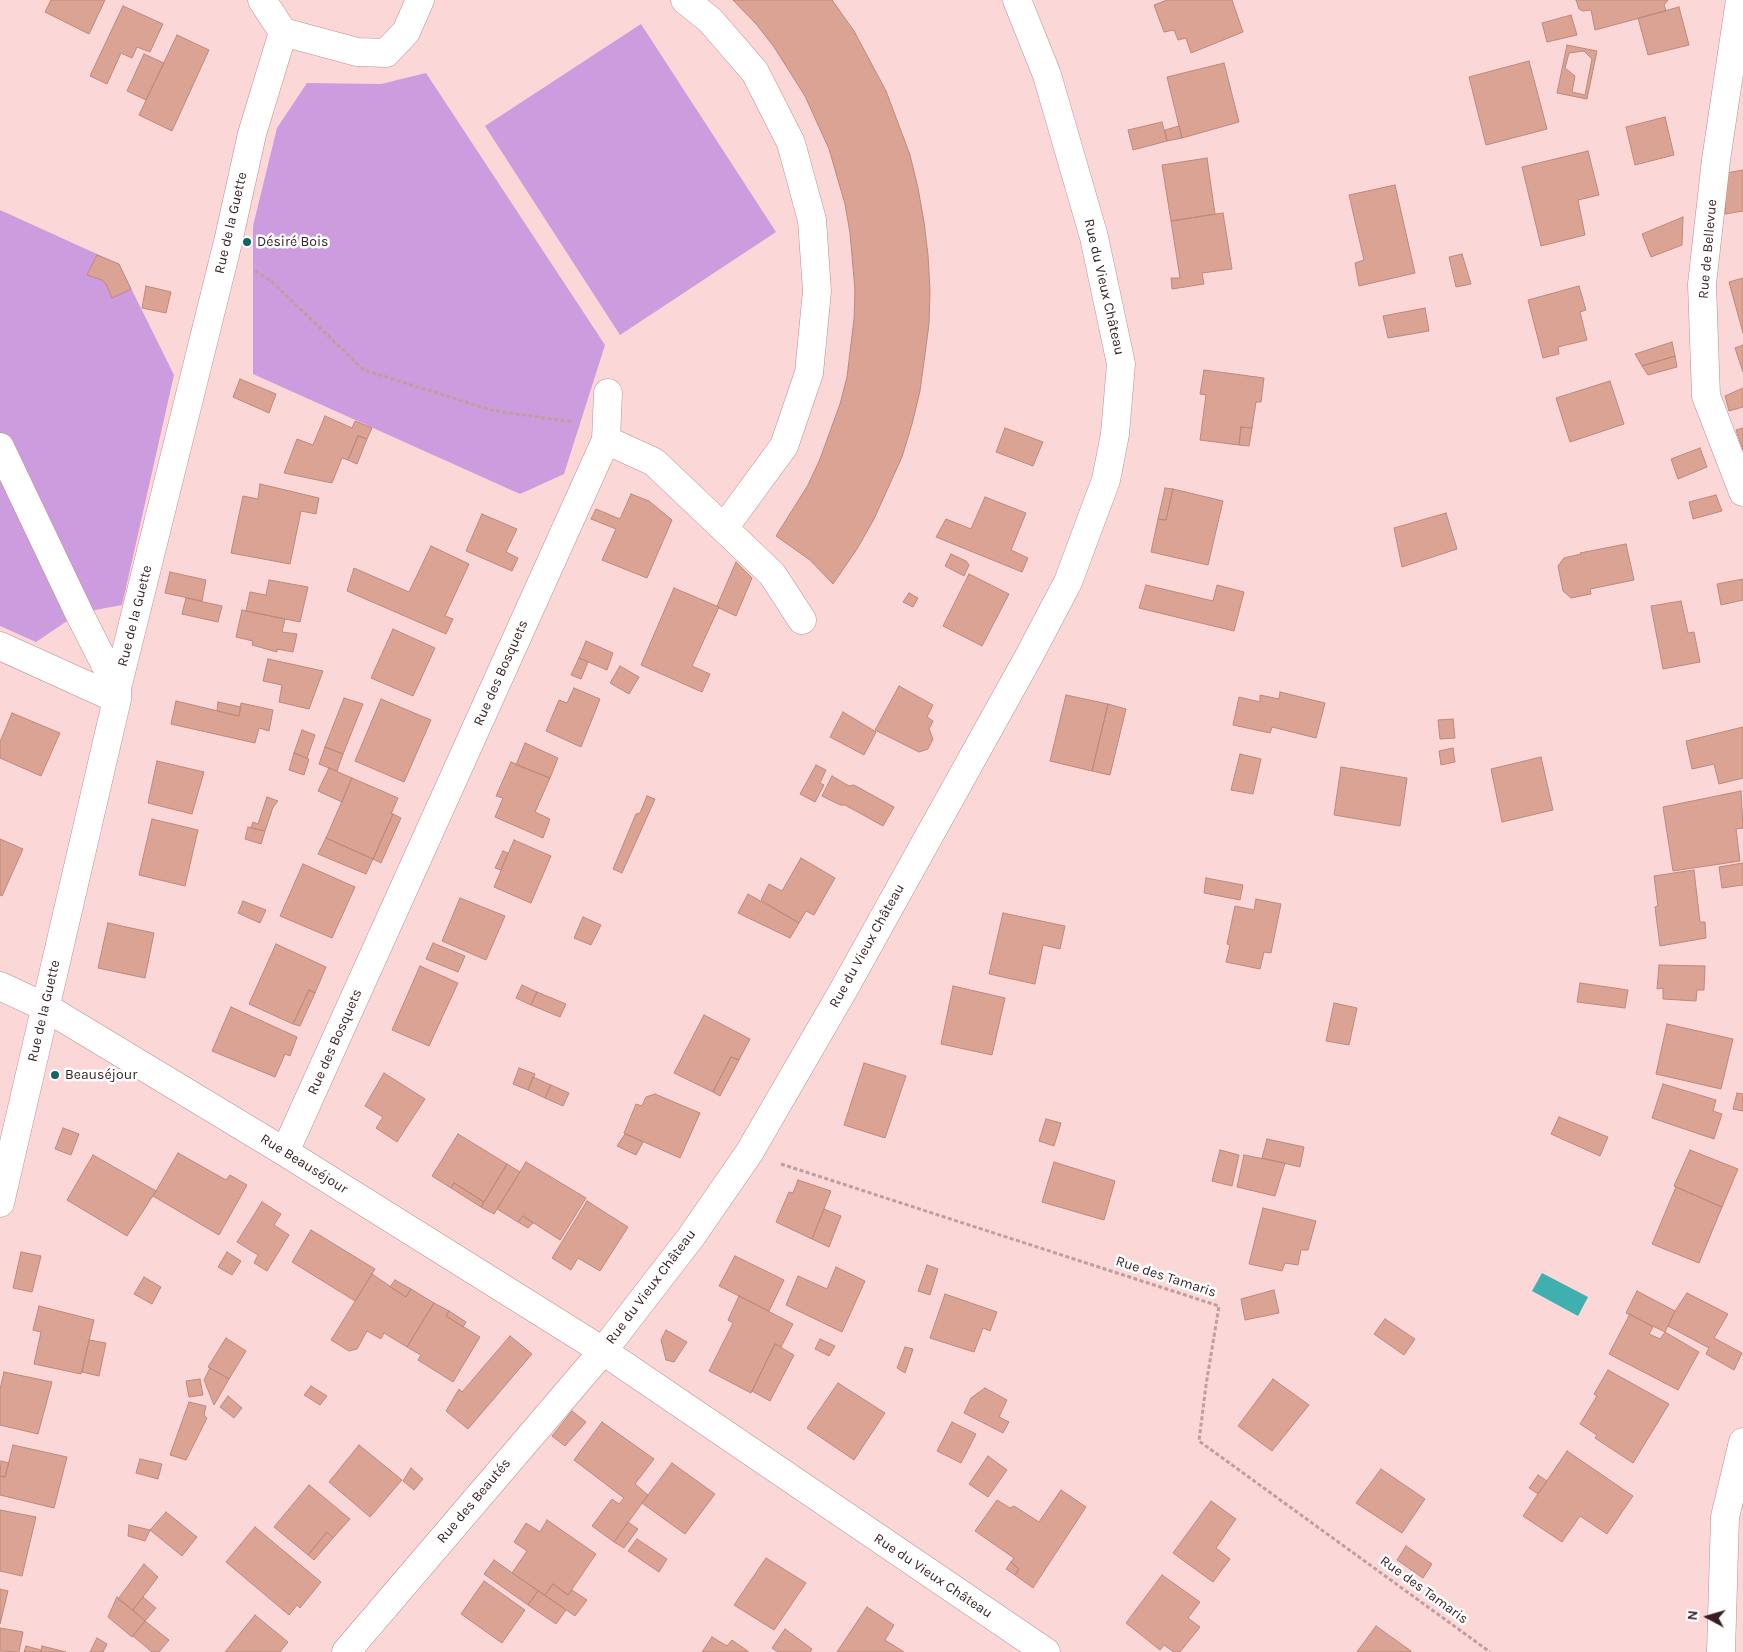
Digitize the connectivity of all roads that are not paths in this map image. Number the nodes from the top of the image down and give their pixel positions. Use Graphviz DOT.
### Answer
graph roads {
  1 [pos="262,0"];
  2 [pos="420,0"];
  3 [pos="685,0"];
  4 [pos="1017,0"];
  5 [pos="1740,0"];
  6 [pos="283,32"];
  7 [pos="608,393"];
  8 [pos="606,440"];
  9 [pos="0,447"];
  10 [pos="1743,492"];
  11 [pos="724,528"];
  12 [pos="802,620"];
  13 [pos="0,646"];
  14 [pos="117,694"];
  15 [pos="0,986"];
  16 [pos="45,1007"];
  17 [pos="285,1152"];
  18 [pos="0,1203"];
  19 [pos="603,1351"];
  20 [pos="1743,1442"];
  21 [pos="346,1652"];
  22 [pos="1046,1652"];
  23 [pos="1721,1652"];
  1 -- 6 [label="street"];
  2 -- 6 [label="street"];
  3 -- 11 [label="street"];
  4 -- 19 [label="street, Rue du Vieux Château"];
  5 -- 10 [label="street, Rue de Bellevue"];
  6 -- 14 [label="street, Rue de la Guette"];
  7 -- 8 [label="street"];
  8 -- 11 [label="street"];
  8 -- 17 [label="street, Rue des Bosquets"];
  9 -- 14 [label="street"];
  11 -- 12 [label="street"];
  13 -- 14 [label="street"];
  14 -- 16 [label="street, Rue de la Guette"];
  15 -- 16 [label="street, Rue Beauséjour"];
  16 -- 17 [label="street, Rue Beauséjour"];
  16 -- 18 [label="street, Rue de la Guette"];
  17 -- 19 [label="street, Rue Beauséjour"];
  19 -- 21 [label="street, Rue des Beautés"];
  19 -- 22 [label="street, Rue du Vieux Château"];
  20 -- 23 [label="street"];
}
